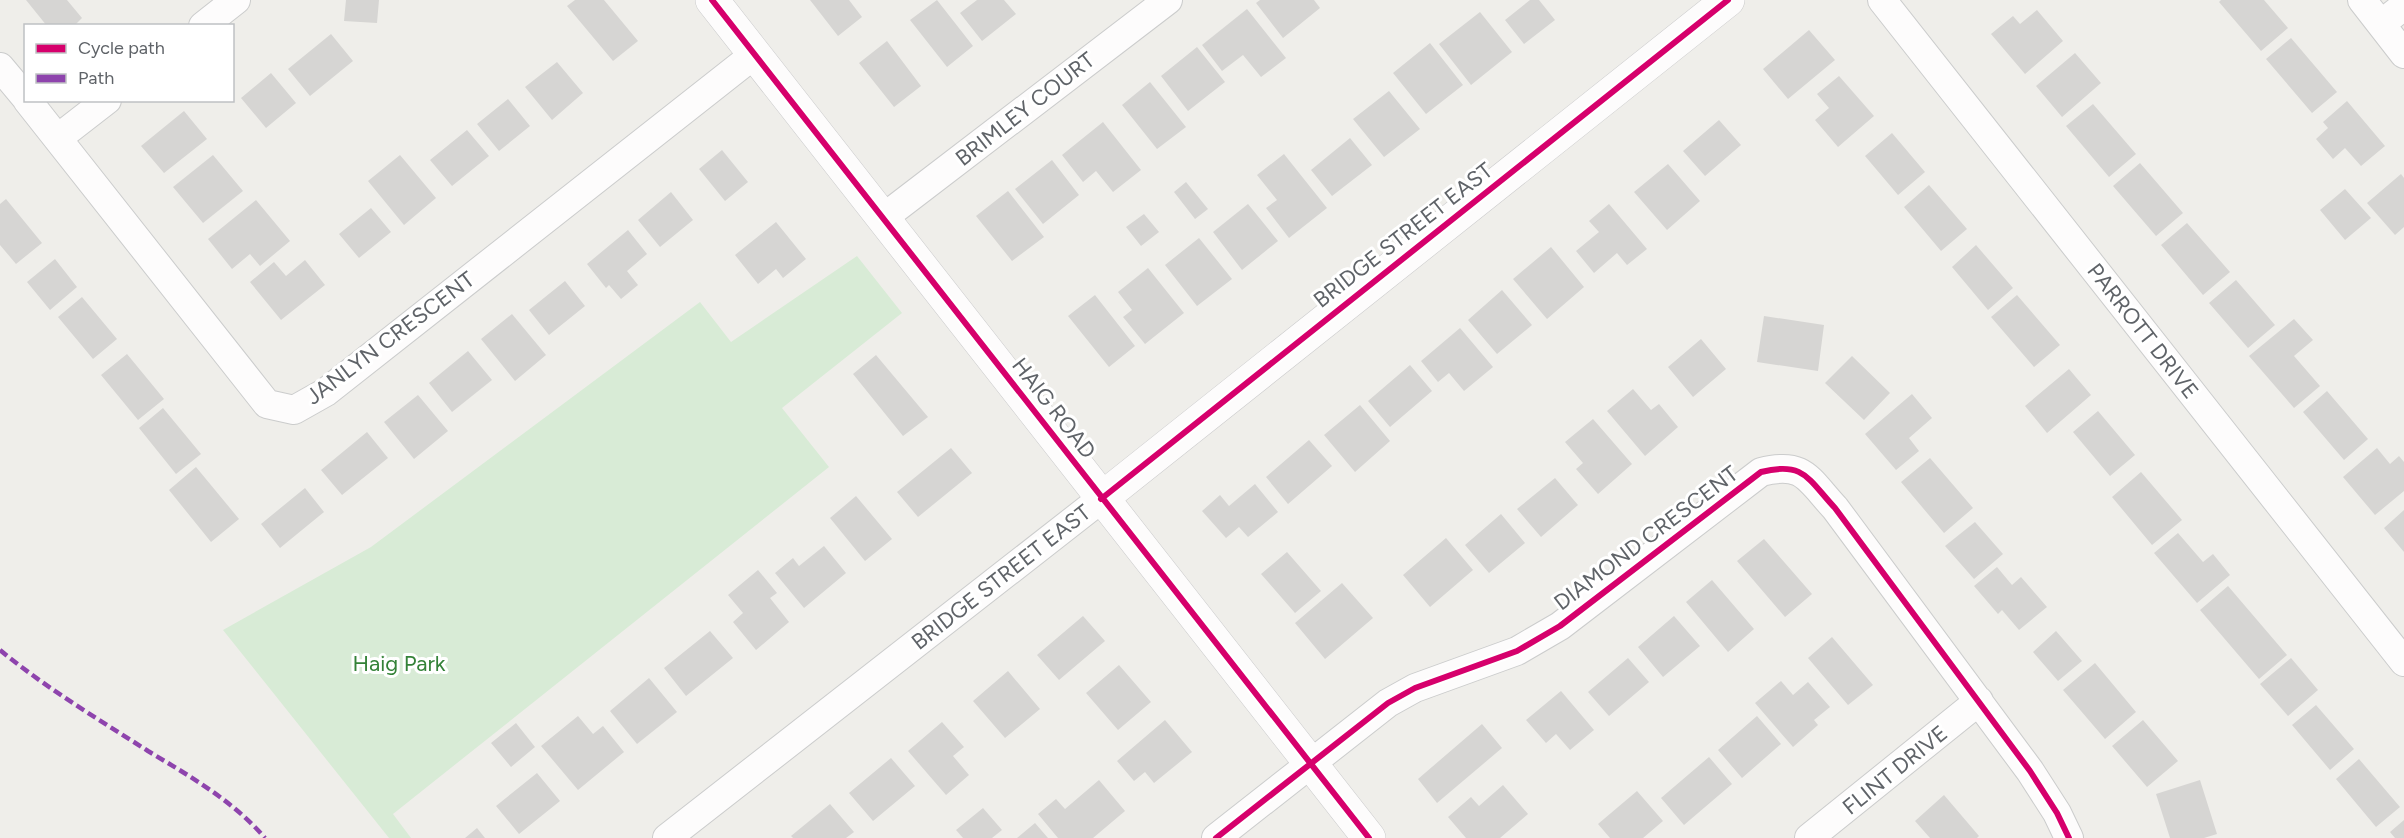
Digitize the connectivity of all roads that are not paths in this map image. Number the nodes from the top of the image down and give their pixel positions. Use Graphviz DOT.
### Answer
graph roads {
  1 [pos="236,0"];
  2 [pos="712,0"];
  3 [pos="1168,0"];
  4 [pos="1728,0"];
  5 [pos="1882,0"];
  6 [pos="2362,0"];
  7 [pos="2404,6"];
  8 [pos="206,24"];
  9 [pos="2381,24"];
  10 [pos="755,54"];
  11 [pos="2404,54"];
  12 [pos="0,67"];
  13 [pos="24,97"];
  14 [pos="28,102"];
  15 [pos="103,102"];
  16 [pos="58,138"];
  17 [pos="883,218"];
  18 [pos="1101,499"];
  19 [pos="2404,662"];
  20 [pos="1979,701"];
  21 [pos="1309,764"];
  22 [pos="667,838"];
  23 [pos="1216,838"];
  24 [pos="1369,838"];
  25 [pos="1809,838"];
  26 [pos="2069,838"];
  1 -- 8 [label="street"];
  2 -- 10 [label="street, HAIG ROAD"];
  3 -- 17 [label="street, BRIMLEY COURT"];
  4 -- 18 [label="street, BRIDGE STREET EAST"];
  5 -- 19 [label="street, PARROTT DRIVE"];
  6 -- 9 [label="street"];
  7 -- 9 [label="street"];
  9 -- 11 [label="street"];
  10 -- 16 [label="street, JANLYN CRESCENT"];
  10 -- 17 [label="street, HAIG ROAD"];
  12 -- 13 [label="street, JANLYN CRESCENT"];
  14 -- 16 [label="street, JANLYN CRESCENT"];
  15 -- 16 [label="street"];
  17 -- 18 [label="street, HAIG ROAD"];
  18 -- 21 [label="street, HAIG ROAD"];
  18 -- 22 [label="street, BRIDGE STREET EAST"];
  20 -- 21 [label="street, DIAMOND CRESCENT"];
  20 -- 25 [label="street, FLINT DRIVE"];
  20 -- 26 [label="street, DIAMOND CRESCENT"];
  21 -- 23 [label="street, DIAMOND CRESCENT"];
  21 -- 24 [label="street, HAIG ROAD"];
}
